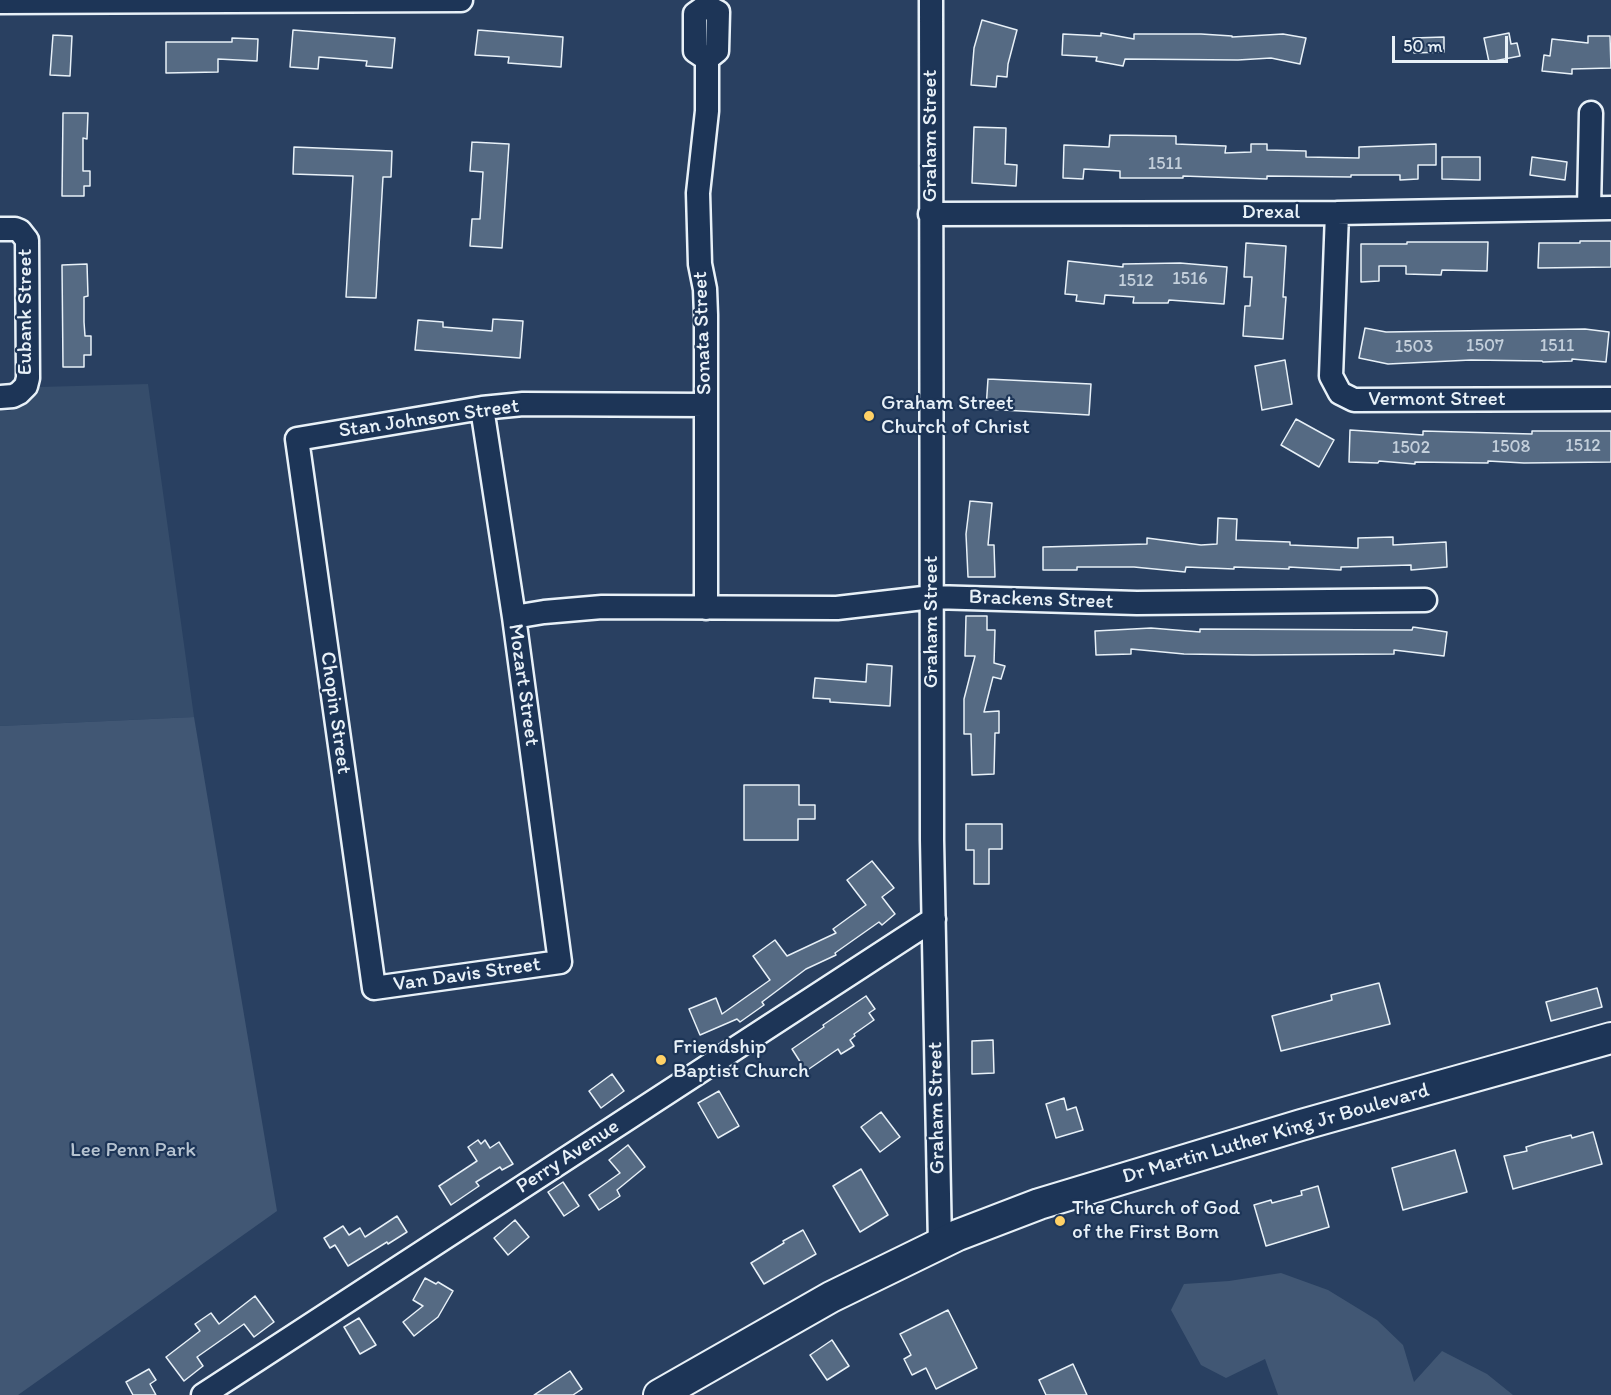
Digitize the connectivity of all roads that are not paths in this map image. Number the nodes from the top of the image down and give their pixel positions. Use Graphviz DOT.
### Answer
graph roads {
  1 [pos="461,0"];
  2 [pos="931,0"];
  3 [pos="0,2"];
  4 [pos="706,3"];
  5 [pos="1592,112"];
  6 [pos="1600,208"];
  7 [pos="1337,213"];
  8 [pos="930,214"];
  9 [pos="0,229"];
  10 [pos="0,397"];
  11 [pos="1611,399"];
  12 [pos="706,405"];
  13 [pos="482,408"];
  14 [pos="297,439"];
  15 [pos="932,597"];
  16 [pos="1425,600"];
  17 [pos="706,608"];
  18 [pos="514,618"];
  19 [pos="934,919"];
  20 [pos="560,962"];
  21 [pos="374,988"];
  22 [pos="1611,1038"];
  23 [pos="939,1244"];
  24 [pos="203,1395"];
  25 [pos="659,1395"];
  1 -- 3 [label="street"];
  2 -- 8 [label="street, Graham Street"];
  4 -- 12 [label="street, Sonata Street"];
  5 -- 6 [label="street"];
  6 -- 7 [label="street, Drexal"];
  7 -- 8 [label="street, Drexal"];
  7 -- 11 [label="street, Vermont Street"];
  8 -- 15 [label="street, Graham Street"];
  9 -- 10 [label="street, Eubank Street"];
  12 -- 13 [label="street, Stan Johnson Street"];
  12 -- 17 [label="street, Sonata Street"];
  13 -- 14 [label="street, Stan Johnson Street"];
  13 -- 18 [label="street, Mozart Street"];
  14 -- 21 [label="street, Chopin Street"];
  15 -- 16 [label="street, Brackens Street"];
  15 -- 17 [label="street, Brackens Street"];
  15 -- 19 [label="street, Graham Street"];
  17 -- 18 [label="street, Brackens Street"];
  18 -- 20 [label="street, Mozart Street"];
  19 -- 23 [label="street, Graham Street"];
  19 -- 24 [label="street, Perry Avenue"];
  20 -- 21 [label="street, Van Davis Street"];
  22 -- 23 [label="main road, Dr Martin Luther King Jr Boulevard"];
  23 -- 25 [label="main road, Dr Martin Luther King Jr Boulevard"];
}
